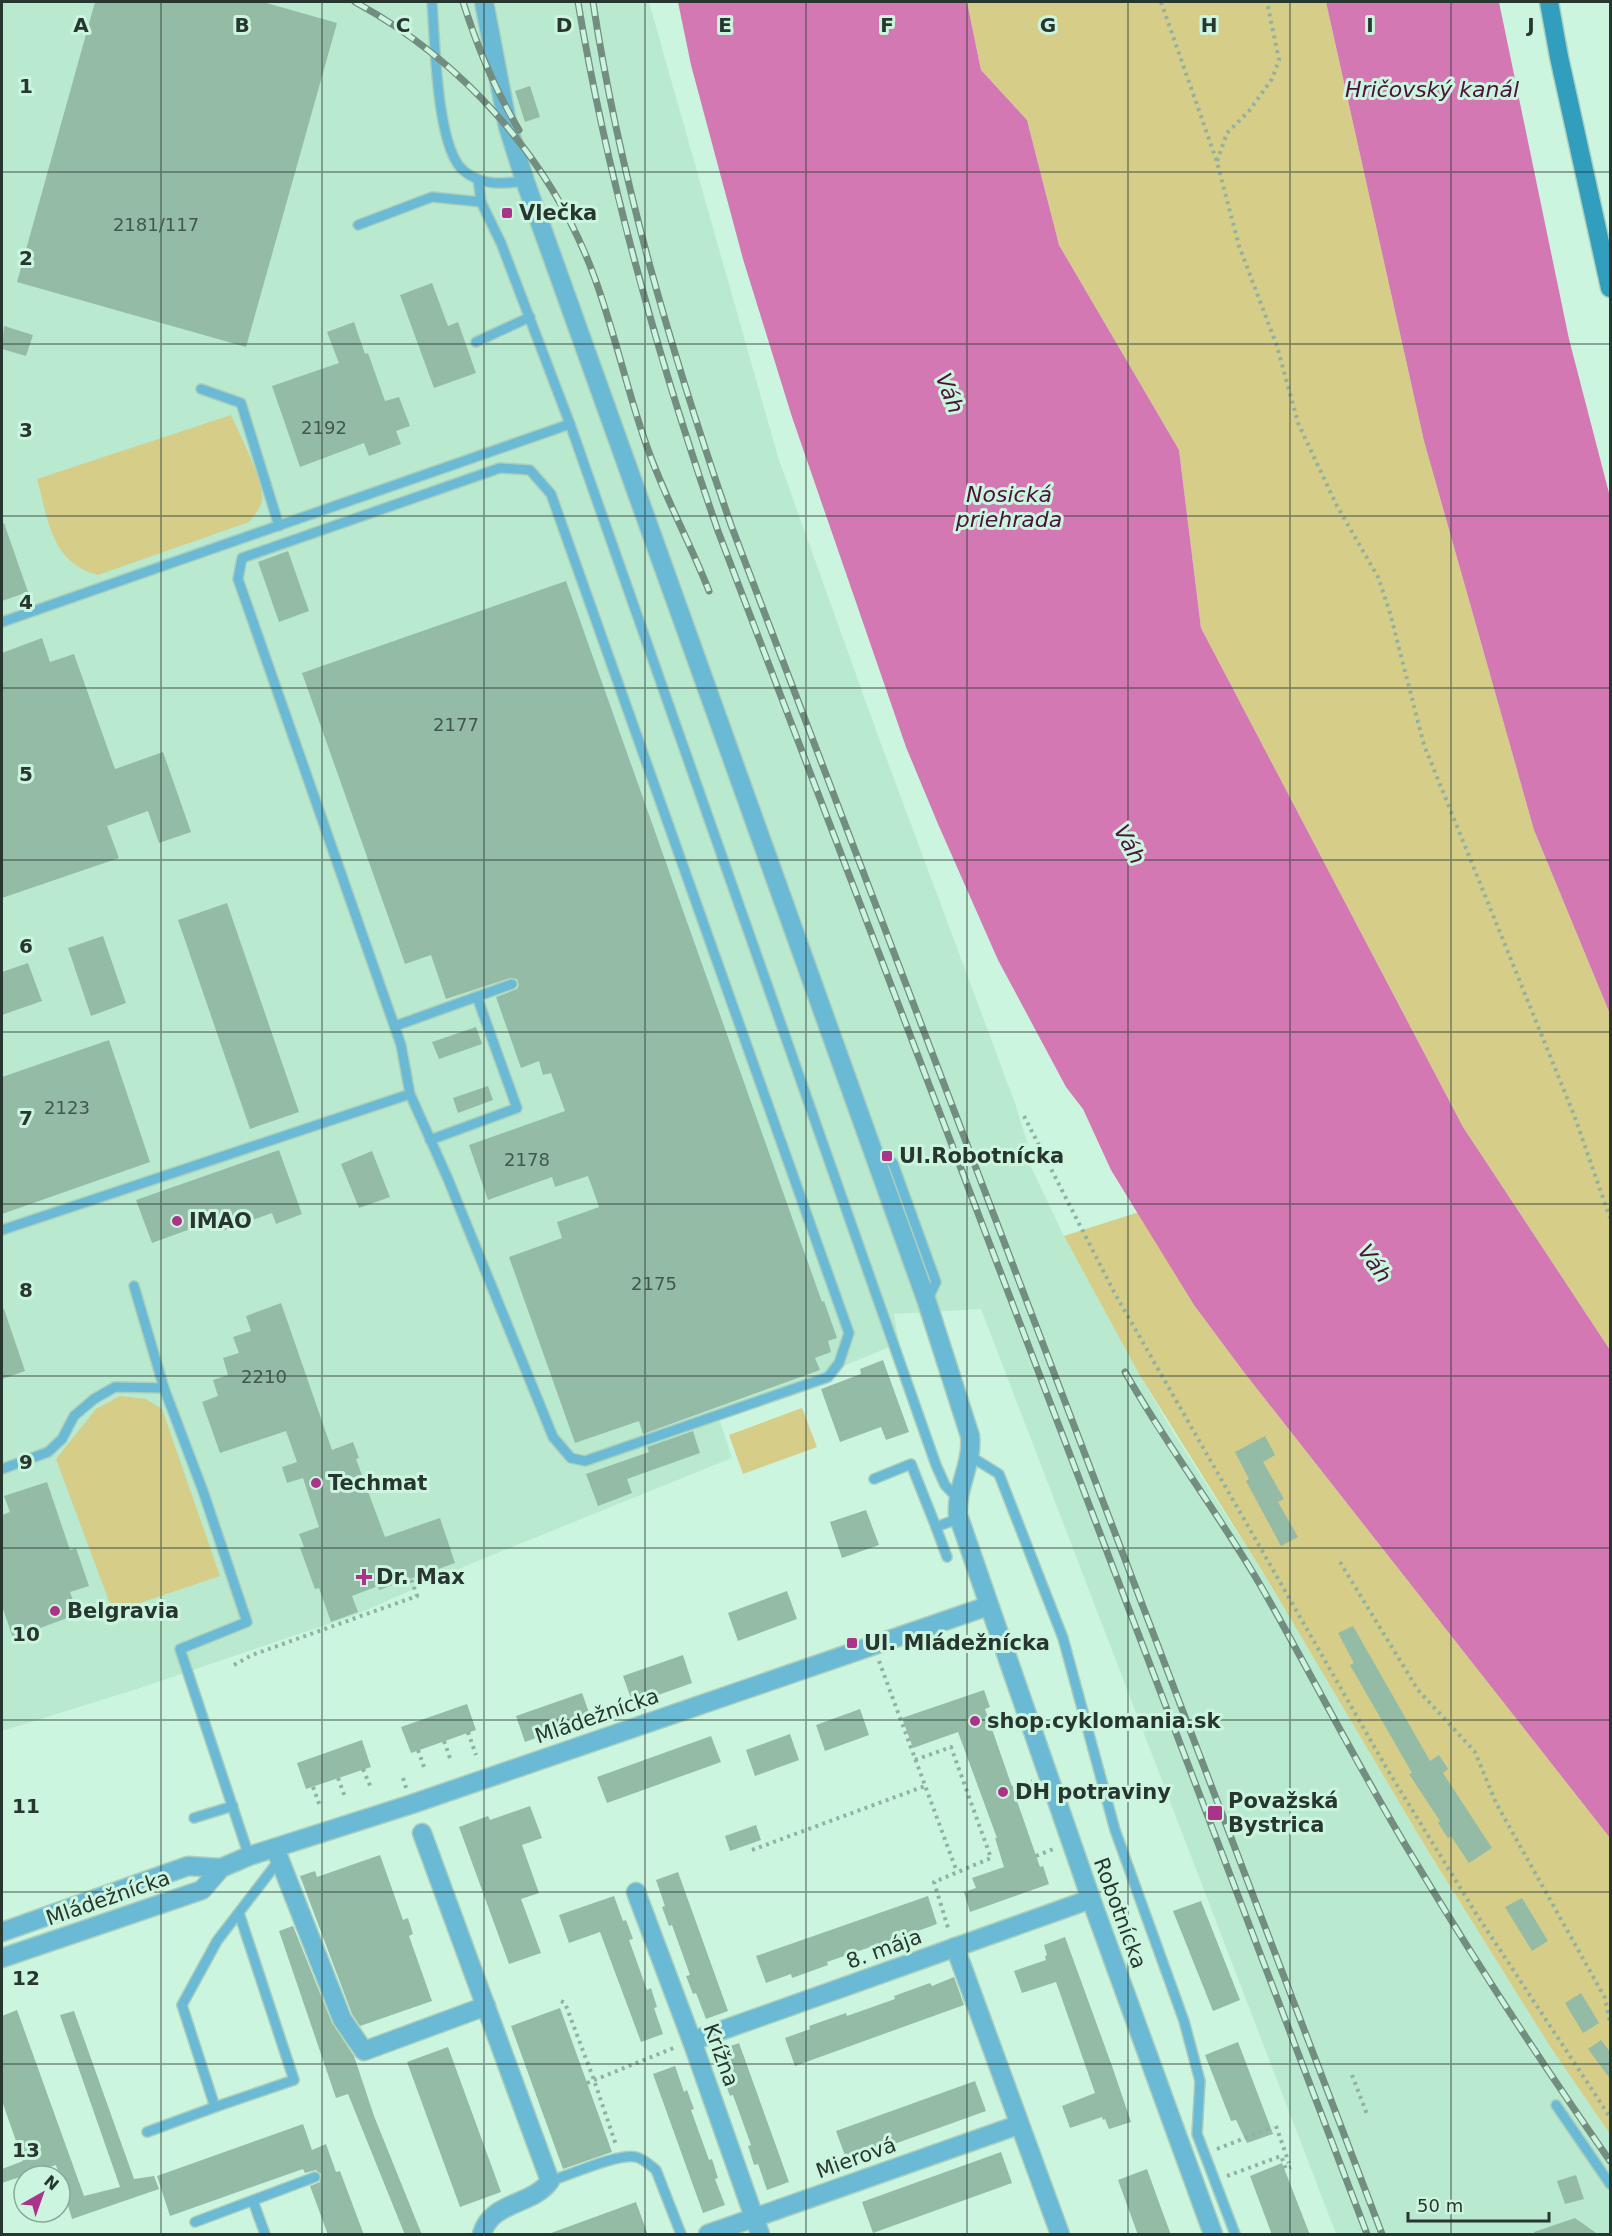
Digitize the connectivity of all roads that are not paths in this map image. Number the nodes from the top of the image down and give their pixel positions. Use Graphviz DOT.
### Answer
graph roads {
  1 [pos="432,2"];
  2 [pos="484,2"];
  3 [pos="1549,2"];
  4 [pos="478,179"];
  5 [pos="525,181"];
  6 [pos="481,202"];
  7 [pos="358,225"];
  8 [pos="1611,288"];
  9 [pos="530,317"];
  10 [pos="476,342"];
  11 [pos="201,389"];
  12 [pos="570,424"];
  13 [pos="279,526"];
  14 [pos="2,622"];
  15 [pos="512,984"];
  16 [pos="477,997"];
  17 [pos="395,1026"];
  18 [pos="410,1094"];
  19 [pos="430,1140"];
  20 [pos="2,1230"];
  21 [pos="134,1286"];
  22 [pos="164,1388"];
  23 [pos="970,1456"];
  24 [pos="2,1469"];
  25 [pos="874,1479"];
  26 [pos="958,1499"];
  27 [pos="960,1518"];
  28 [pos="936,1527"];
  29 [pos="947,1557"];
  30 [pos="988,1606"];
  31 [pos="233,1806"];
  32 [pos="194,1818"];
  33 [pos="422,1833"];
  34 [pos="278,1853"];
  35 [pos="249,1856"];
  36 [pos="221,1868"];
  37 [pos="636,1892"];
  38 [pos="1091,1899"];
  39 [pos="239,1913"];
  40 [pos="2,1932"];
  41 [pos="955,1947"];
  42 [pos="2,1958"];
  43 [pos="486,2006"];
  44 [pos="692,2041"];
  45 [pos="1556,2105"];
  46 [pos="215,2107"];
  47 [pos="1018,2125"];
  48 [pos="147,2132"];
  49 [pos="1197,2134"];
  50 [pos="1178,2136"];
  51 [pos="315,2177"];
  52 [pos="550,2181"];
  53 [pos="1611,2184"];
  54 [pos="253,2201"];
  55 [pos="195,2222"];
  56 [pos="757,2226"];
  57 [pos="265,2235"];
  58 [pos="482,2235"];
  59 [pos="681,2235"];
  60 [pos="708,2235"];
  61 [pos="1060,2235"];
  62 [pos="1213,2235"];
  63 [pos="1235,2235"];
  1 -- 4 [label="lane"];
  2 -- 5 [label="street"];
  3 -- 8 [label="main road"];
  4 -- 5 [label="lane"];
  4 -- 6 [label="lane"];
  5 -- 23 [label="street"];
  6 -- 7 [label="lane"];
  6 -- 9 [label="lane"];
  9 -- 10 [label="lane"];
  9 -- 12 [label="lane"];
  11 -- 13 [label="lane"];
  12 -- 13 [label="lane"];
  12 -- 26 [label="lane"];
  13 -- 14 [label="lane"];
  15 -- 16 [label="lane"];
  16 -- 17 [label="lane"];
  16 -- 19 [label="lane"];
  17 -- 18 [label="lane"];
  17 -- 19 [label="lane"];
  18 -- 19 [label="lane"];
  18 -- 20 [label="lane"];
  21 -- 22 [label="lane"];
  22 -- 24 [label="lane"];
  22 -- 31 [label="lane"];
  23 -- 26 [label="street"];
  23 -- 49 [label="lane"];
  25 -- 28 [label="lane"];
  26 -- 27 [label="street, Robotnícka"];
  27 -- 28 [label="lane"];
  27 -- 30 [label="street, Robotnícka"];
  28 -- 29 [label="lane"];
  30 -- 34 [label="street, Mládežnícka"];
  30 -- 38 [label="street, Robotnícka"];
  31 -- 32 [label="lane"];
  31 -- 35 [label="lane"];
  33 -- 43 [label="street"];
  34 -- 35 [label="street, Mládežnícka"];
  34 -- 39 [label="lane"];
  34 -- 43 [label="street"];
  35 -- 36 [label="street, Mládežnícka"];
  36 -- 40 [label="street, Mládežnícka"];
  36 -- 42 [label="street, Mládežnícka"];
  37 -- 44 [label="street, Krížna"];
  38 -- 41 [label="street, 8. mája"];
  38 -- 50 [label="street, Robotnícka"];
  39 -- 46 [label="lane"];
  39 -- 46 [label="lane"];
  41 -- 44 [label="street, 8. mája"];
  41 -- 47 [label="street"];
  43 -- 52 [label="street"];
  44 -- 56 [label="street, Krížna"];
  45 -- 53 [label="lane"];
  46 -- 48 [label="lane"];
  47 -- 56 [label="street, Mierová"];
  47 -- 61 [label="street"];
  49 -- 50 [label="lane"];
  49 -- 63 [label="lane"];
  50 -- 62 [label="street, Robotnícka"];
  51 -- 54 [label="lane"];
  52 -- 58 [label="street"];
  52 -- 59 [label="lane"];
  54 -- 55 [label="lane"];
  54 -- 57 [label="lane"];
  56 -- 60 [label="street, Mierová"];
}
